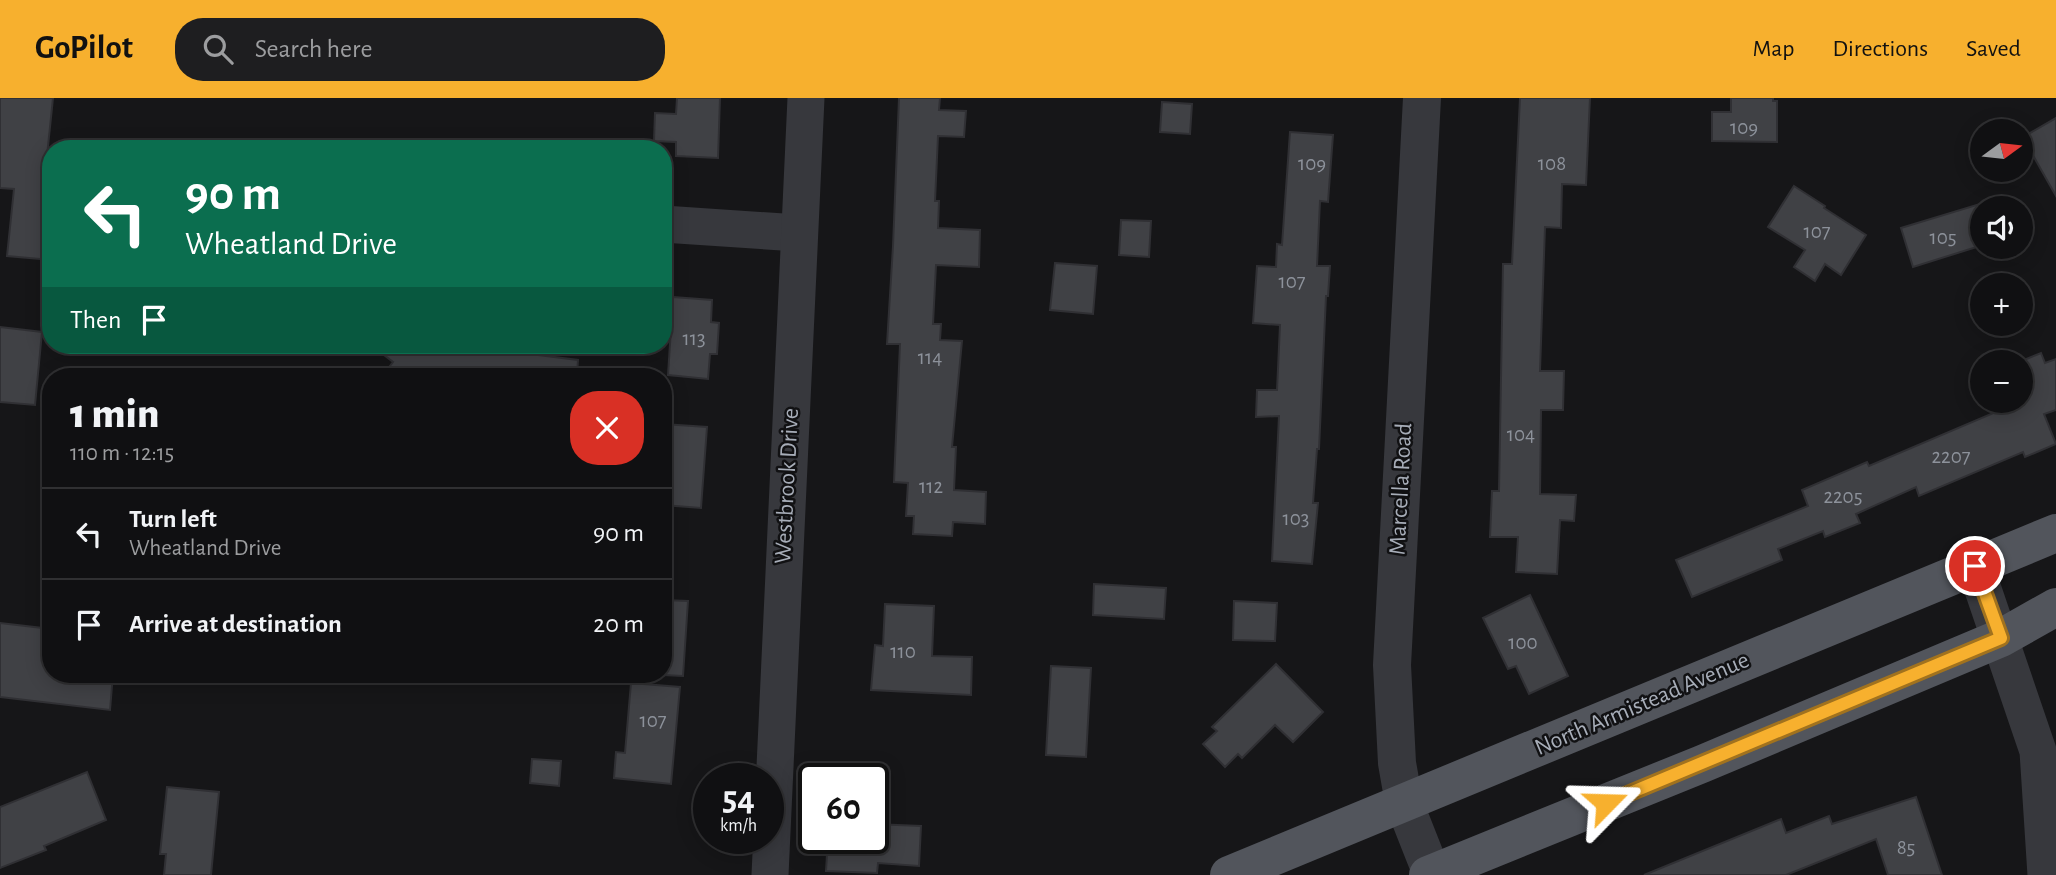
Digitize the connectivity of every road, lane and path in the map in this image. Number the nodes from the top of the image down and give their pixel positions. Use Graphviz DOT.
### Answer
graph roads {
  1 [pos="806,98"];
  2 [pos="1422,98"];
  3 [pos="672,225"];
  4 [pos="798,233"];
  5 [pos="2056,533"];
  6 [pos="1975,566"];
  7 [pos="2056,607"];
  8 [pos="2001,638"];
  9 [pos="1404,803"];
  10 [pos="1431,874"];
  11 [pos="770,875"];
  12 [pos="1229,875"];
  13 [pos="2046,875"];
  1 -- 4 [label="street, Westbrook Drive"];
  2 -- 9 [label="street, Marcella Road"];
  3 -- 4 [label="street"];
  4 -- 11 [label="street, Westbrook Drive"];
  5 -- 6 [label="main road, North Armistead Avenue"];
  6 -- 8 [label="street"];
  6 -- 9 [label="main road, North Armistead Avenue"];
  7 -- 8 [label="main road"];
  8 -- 10 [label="main road"];
  8 -- 13 [label="street"];
  9 -- 10 [label="street, Marcella Road"];
  9 -- 12 [label="main road, North Armistead Avenue"];
}
